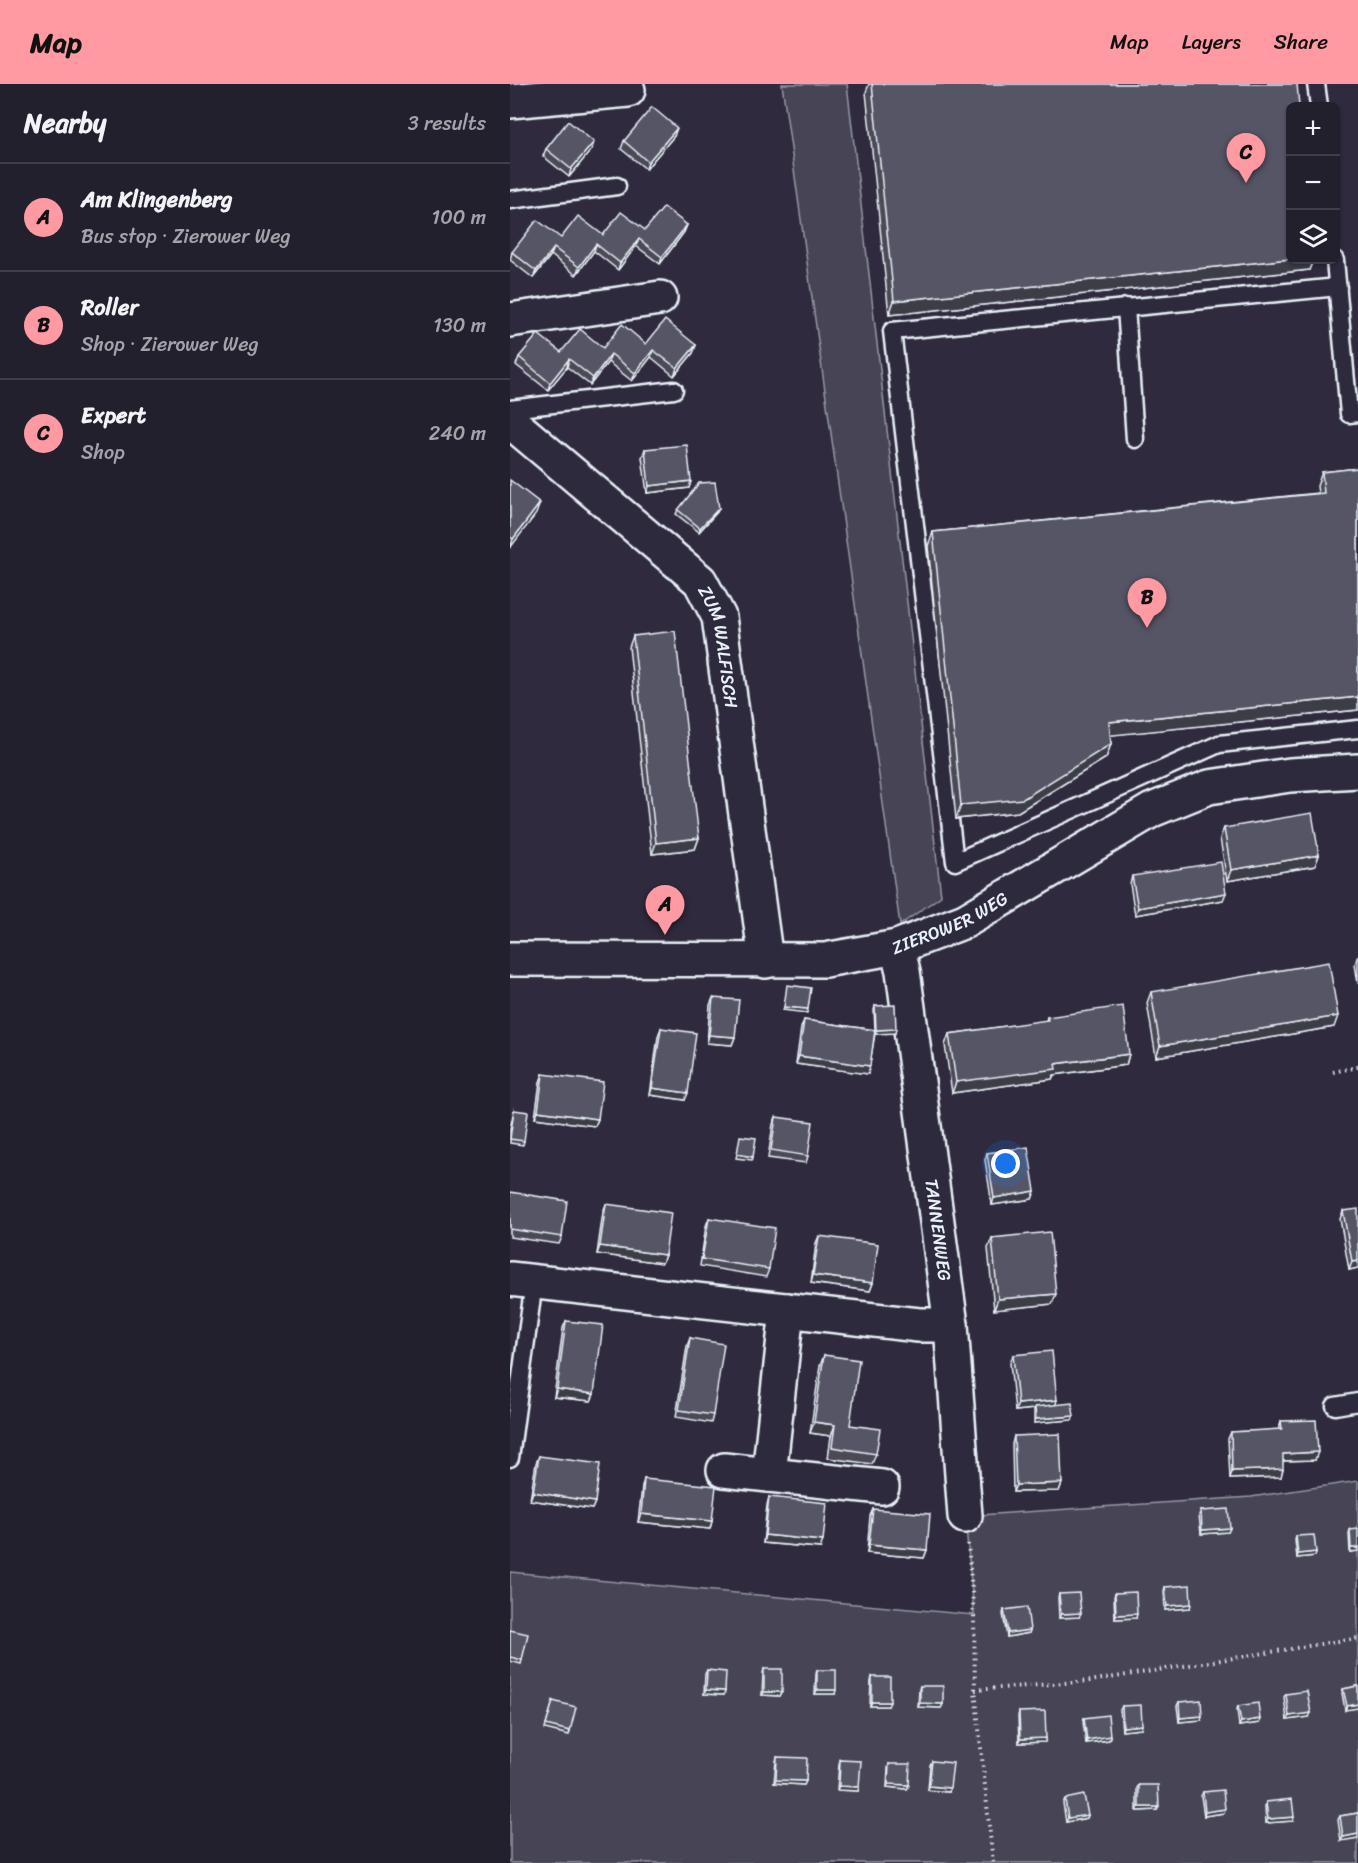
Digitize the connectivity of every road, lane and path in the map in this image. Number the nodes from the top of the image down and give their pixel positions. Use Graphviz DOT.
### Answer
graph roads {
  1 [pos="1316,84"];
  2 [pos="628,90"];
  3 [pos="510,101"];
  4 [pos="1318,102"];
  5 [pos="616,186"];
  6 [pos="510,200"];
  7 [pos="1335,264"];
  8 [pos="1338,287"];
  9 [pos="660,298"];
  10 [pos="1126,307"];
  11 [pos="510,320"];
  12 [pos="674,390"];
  13 [pos="510,409"];
  14 [pos="1358,413"];
  15 [pos="510,421"];
  16 [pos="1136,439"];
  17 [pos="1358,729"];
  18 [pos="1358,771"];
  19 [pos="897,947"];
  20 [pos="510,958"];
  21 [pos="766,961"];
  22 [pos="1358,1067"];
  23 [pos="1333,1072"];
  24 [pos="522,1281"];
  25 [pos="787,1310"];
  26 [pos="951,1325"];
  27 [pos="1358,1402"];
  28 [pos="1335,1406"];
  29 [pos="510,1458"];
  30 [pos="724,1470"];
  31 [pos="769,1475"];
  32 [pos="882,1486"];
  33 [pos="965,1516"];
  34 [pos="1358,1638"];
  35 [pos="975,1690"];
  36 [pos="993,1863"];
  1 -- 4 [label="lane"];
  2 -- 3 [label="street"];
  5 -- 6 [label="lane"];
  7 -- 8 [label="lane"];
  8 -- 10 [label="lane"];
  8 -- 14 [label="lane"];
  9 -- 11 [label="street"];
  10 -- 16 [label="lane"];
  10 -- 17 [label="lane"];
  12 -- 13 [label="lane"];
  15 -- 21 [label="street, ZUM WALFISCH"];
  18 -- 19 [label="street, ZIEROWER WEG"];
  19 -- 21 [label="street, ZIEROWER WEG"];
  19 -- 26 [label="street, TANNENWEG"];
  20 -- 21 [label="street, ZIEROWER WEG"];
  22 -- 23 [label="path"];
  24 -- 25 [label="street"];
  24 -- 29 [label="lane"];
  25 -- 26 [label="street"];
  25 -- 31 [label="street"];
  26 -- 33 [label="street, TANNENWEG"];
  27 -- 28 [label="lane"];
  30 -- 31 [label="street"];
  31 -- 32 [label="street"];
  33 -- 35 [label="path"];
  34 -- 35 [label="path"];
  35 -- 36 [label="path"];
}
